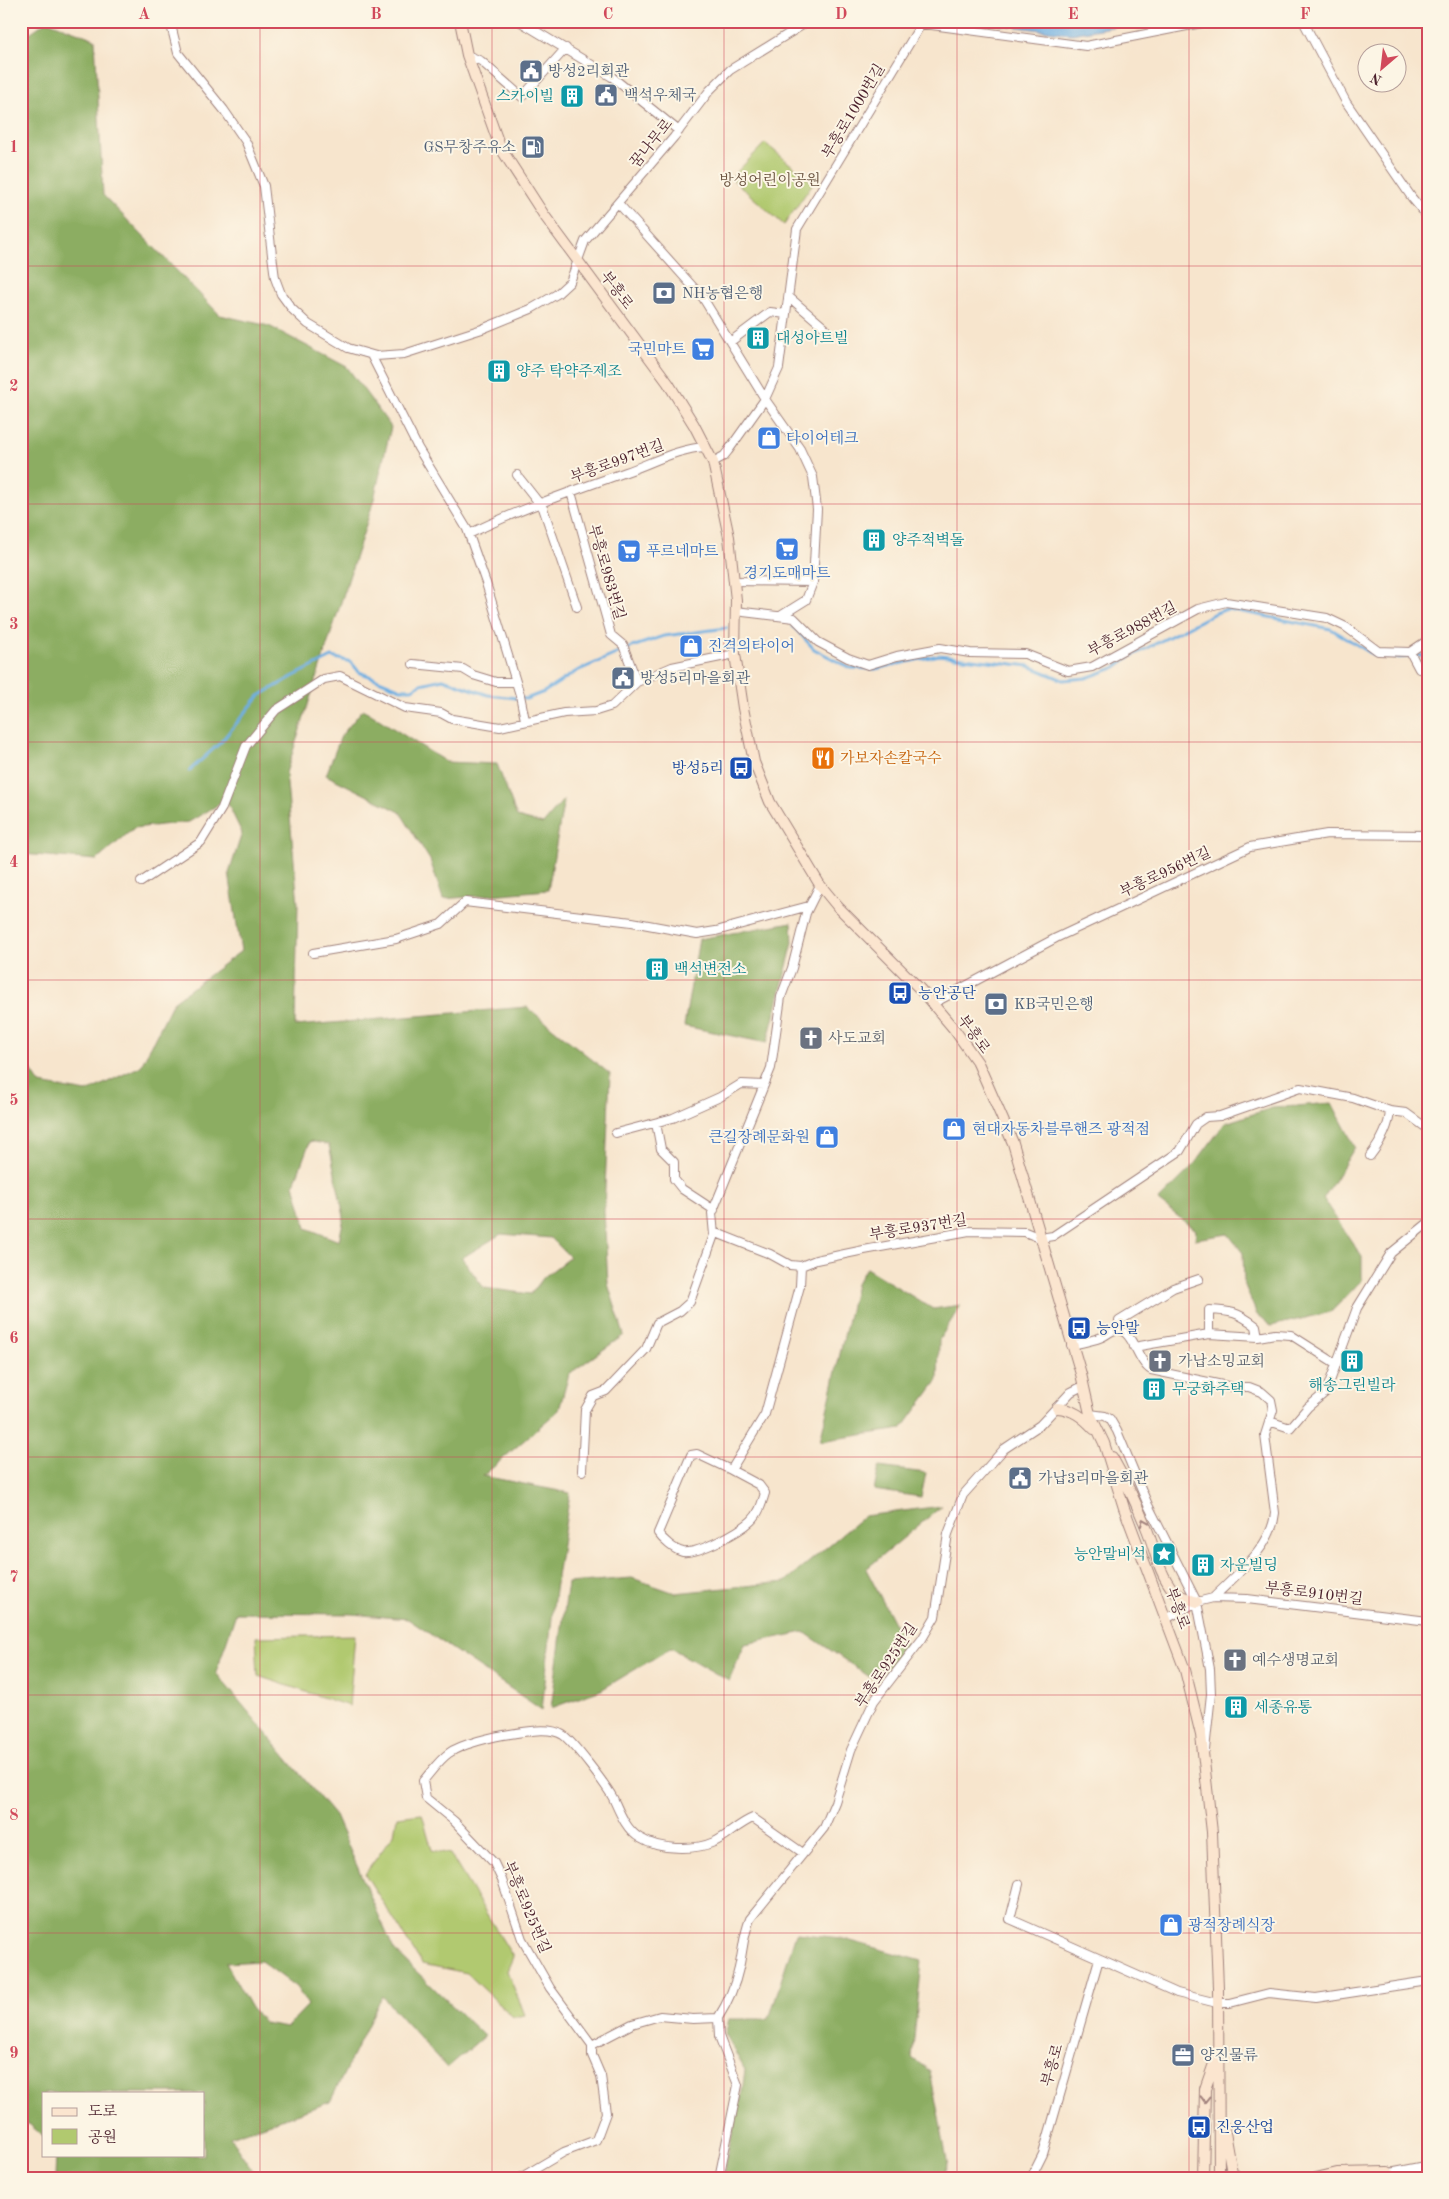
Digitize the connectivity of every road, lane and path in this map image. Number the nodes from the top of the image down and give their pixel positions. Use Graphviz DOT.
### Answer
graph roads {
  1 [pos="170,21"];
  2 [pos="460,21"];
  3 [pos="519,21"];
  4 [pos="809,21"];
  5 [pos="902,21"];
  6 [pos="1212,21"];
  7 [pos="1303,21"];
  8 [pos="922,23"];
  9 [pos="566,48"];
  10 [pos="467,55"];
  11 [pos="679,131"];
  12 [pos="618,203"];
  13 [pos="1428,216"];
  14 [pos="578,262"];
  15 [pos="789,297"];
  16 [pos="786,314"];
  17 [pos="825,328"];
  18 [pos="730,342"];
  19 [pos="371,355"];
  20 [pos="765,399"];
  21 [pos="706,447"];
  22 [pos="713,462"];
  23 [pos="517,475"];
  24 [pos="571,492"];
  25 [pos="539,505"];
  26 [pos="469,534"];
  27 [pos="733,581"];
  28 [pos="813,582"];
  29 [pos="577,607"];
  30 [pos="735,611"];
  31 [pos="782,615"];
  32 [pos="1428,640"];
  33 [pos="1410,652"];
  34 [pos="735,654"];
  35 [pos="413,664"];
  36 [pos="1419,669"];
  37 [pos="516,682"];
  38 [pos="636,682"];
  39 [pos="525,720"];
  40 [pos="1428,835"];
  41 [pos="141,882"];
  42 [pos="820,885"];
  43 [pos="809,906"];
  44 [pos="313,953"];
  45 [pos="932,1004"];
  46 [pos="764,1085"];
  47 [pos="1390,1111"];
  48 [pos="656,1123"];
  49 [pos="1428,1129"];
  50 [pos="616,1134"];
  51 [pos="1370,1156"];
  52 [pos="714,1210"];
  53 [pos="1428,1223"];
  54 [pos="714,1232"];
  55 [pos="1040,1238"];
  56 [pos="801,1266"];
  57 [pos="1199,1279"];
  58 [pos="1118,1330"];
  59 [pos="1209,1334"];
  60 [pos="1258,1337"];
  61 [pos="1071,1344"];
  62 [pos="1134,1347"];
  63 [pos="1335,1363"];
  64 [pos="1083,1386"];
  65 [pos="1057,1408"];
  66 [pos="1090,1414"];
  67 [pos="1269,1421"];
  68 [pos="1101,1438"];
  69 [pos="731,1470"];
  70 [pos="582,1471"];
  71 [pos="1213,1598"];
  72 [pos="1197,1602"];
  73 [pos="1166,1619"];
  74 [pos="1428,1621"];
  75 [pos="1204,1761"];
  76 [pos="803,1853"];
  77 [pos="1019,1884"];
  78 [pos="1099,1959"];
  79 [pos="1428,1981"];
  80 [pos="1217,2003"];
  81 [pos="718,2018"];
  82 [pos="592,2046"];
  83 [pos="1218,2052"];
  84 [pos="1220,2110"];
  85 [pos="1205,2148"];
  86 [pos="1428,2166"];
  87 [pos="1388,2172"];
  88 [pos="520,2178"];
  89 [pos="719,2178"];
  90 [pos="1031,2178"];
  91 [pos="1203,2178"];
  92 [pos="1219,2178"];
  93 [pos="1238,2178"];
  94 [pos="1316,2178"];
  95 [pos="1366,2178"];
  1 -- 19 [label="street, 꿈나무로"];
  2 -- 10 [label="main road, 부흥로"];
  3 -- 9 [label="street"];
  4 -- 11 [label="street, 꿈나무로"];
  5 -- 8 [label="street"];
  6 -- 8 [label="street"];
  7 -- 13 [label="street"];
  8 -- 15 [label="street, 부흥로1000번길"];
  9 -- 10 [label="street"];
  9 -- 11 [label="street"];
  10 -- 14 [label="main road, 부흥로"];
  11 -- 12 [label="street, 꿈나무로"];
  12 -- 14 [label="street, 꿈나무로"];
  12 -- 18 [label="street"];
  14 -- 19 [label="street, 꿈나무로"];
  14 -- 21 [label="main road, 부흥로"];
  15 -- 16 [label="street, 부흥로1000번길"];
  15 -- 17 [label="street"];
  16 -- 18 [label="street"];
  16 -- 20 [label="street, 부흥로1000번길"];
  18 -- 20 [label="street"];
  19 -- 26 [label="street"];
  20 -- 22 [label="street, 부흥로1000번길"];
  20 -- 28 [label="street"];
  21 -- 22 [label="main road, 부흥로"];
  21 -- 24 [label="street, 부흥로997번길"];
  22 -- 27 [label="main road, 부흥로"];
  23 -- 25 [label="street"];
  24 -- 25 [label="street, 부흥로997번길"];
  24 -- 38 [label="street, 부흥로983번길"];
  25 -- 26 [label="street, 부흥로997번길"];
  25 -- 29 [label="street"];
  26 -- 37 [label="street"];
  27 -- 28 [label="street"];
  27 -- 30 [label="main road, 부흥로"];
  28 -- 31 [label="street"];
  30 -- 31 [label="street, 부흥로988번길"];
  30 -- 34 [label="main road, 부흥로"];
  31 -- 33 [label="street, 부흥로988번길"];
  32 -- 33 [label="street"];
  33 -- 36 [label="street"];
  34 -- 38 [label="street"];
  34 -- 42 [label="main road, 부흥로"];
  35 -- 37 [label="street"];
  37 -- 39 [label="street"];
  38 -- 39 [label="street"];
  39 -- 41 [label="street"];
  40 -- 45 [label="street, 부흥로956번길"];
  42 -- 43 [label="street"];
  42 -- 45 [label="main road, 부흥로"];
  43 -- 44 [label="street"];
  43 -- 46 [label="street"];
  45 -- 55 [label="main road, 부흥로"];
  46 -- 48 [label="street"];
  46 -- 52 [label="street"];
  47 -- 49 [label="street"];
  47 -- 51 [label="street"];
  47 -- 55 [label="street"];
  48 -- 50 [label="street"];
  48 -- 52 [label="street"];
  52 -- 54 [label="street"];
  53 -- 63 [label="street"];
  54 -- 56 [label="street"];
  54 -- 70 [label="street"];
  55 -- 56 [label="street, 부흥로937번길"];
  55 -- 61 [label="main road, 부흥로"];
  56 -- 69 [label="street"];
  57 -- 58 [label="street"];
  58 -- 61 [label="street"];
  58 -- 62 [label="street"];
  59 -- 60 [label="street"];
  59 -- 60 [label="street"];
  59 -- 62 [label="street"];
  60 -- 63 [label="street"];
  61 -- 64 [label="main road, 부흥로"];
  62 -- 67 [label="street"];
  63 -- 67 [label="street"];
  64 -- 65 [label="street, 부흥로925번길"];
  64 -- 66 [label="main road, 부흥로"];
  65 -- 68 [label="main road"];
  65 -- 76 [label="street, 부흥로925번길"];
  66 -- 68 [label="main road, 부흥로"];
  66 -- 72 [label="street"];
  67 -- 71 [label="street"];
  72 -- 68 [label="main road, one-way"];
  68 -- 73 [label="main road, 부흥로"];
  69 -- 69 [label="street"];
  71 -- 72 [label="street, 부흥로910번길"];
  71 -- 74 [label="street, 부흥로910번길"];
  72 -- 73 [label="street, 부흥로910번길"];
  72 -- 75 [label="street"];
  73 -- 75 [label="main road, 부흥로"];
  75 -- 80 [label="main road, 부흥로"];
  76 -- 81 [label="street, 부흥로925번길"];
  76 -- 82 [label="street, 부흥로925번길"];
  77 -- 78 [label="street"];
  78 -- 80 [label="street"];
  78 -- 90 [label="street, 부흥로"];
  79 -- 80 [label="street"];
  80 -- 83 [label="main road, 부흥로"];
  81 -- 82 [label="street"];
  81 -- 89 [label="street"];
  82 -- 88 [label="street, 부흥로925번길"];
  83 -- 84 [label="main road, 부흥로"];
  83 -- 85 [label="main road, one-way"];
  84 -- 92 [label="main road, 부흥로"];
  84 -- 93 [label="main road"];
  85 -- 91 [label="main road"];
  85 -- 92 [label="main road"];
  86 -- 87 [label="street"];
  87 -- 94 [label="main road"];
  87 -- 95 [label="street"];
}
